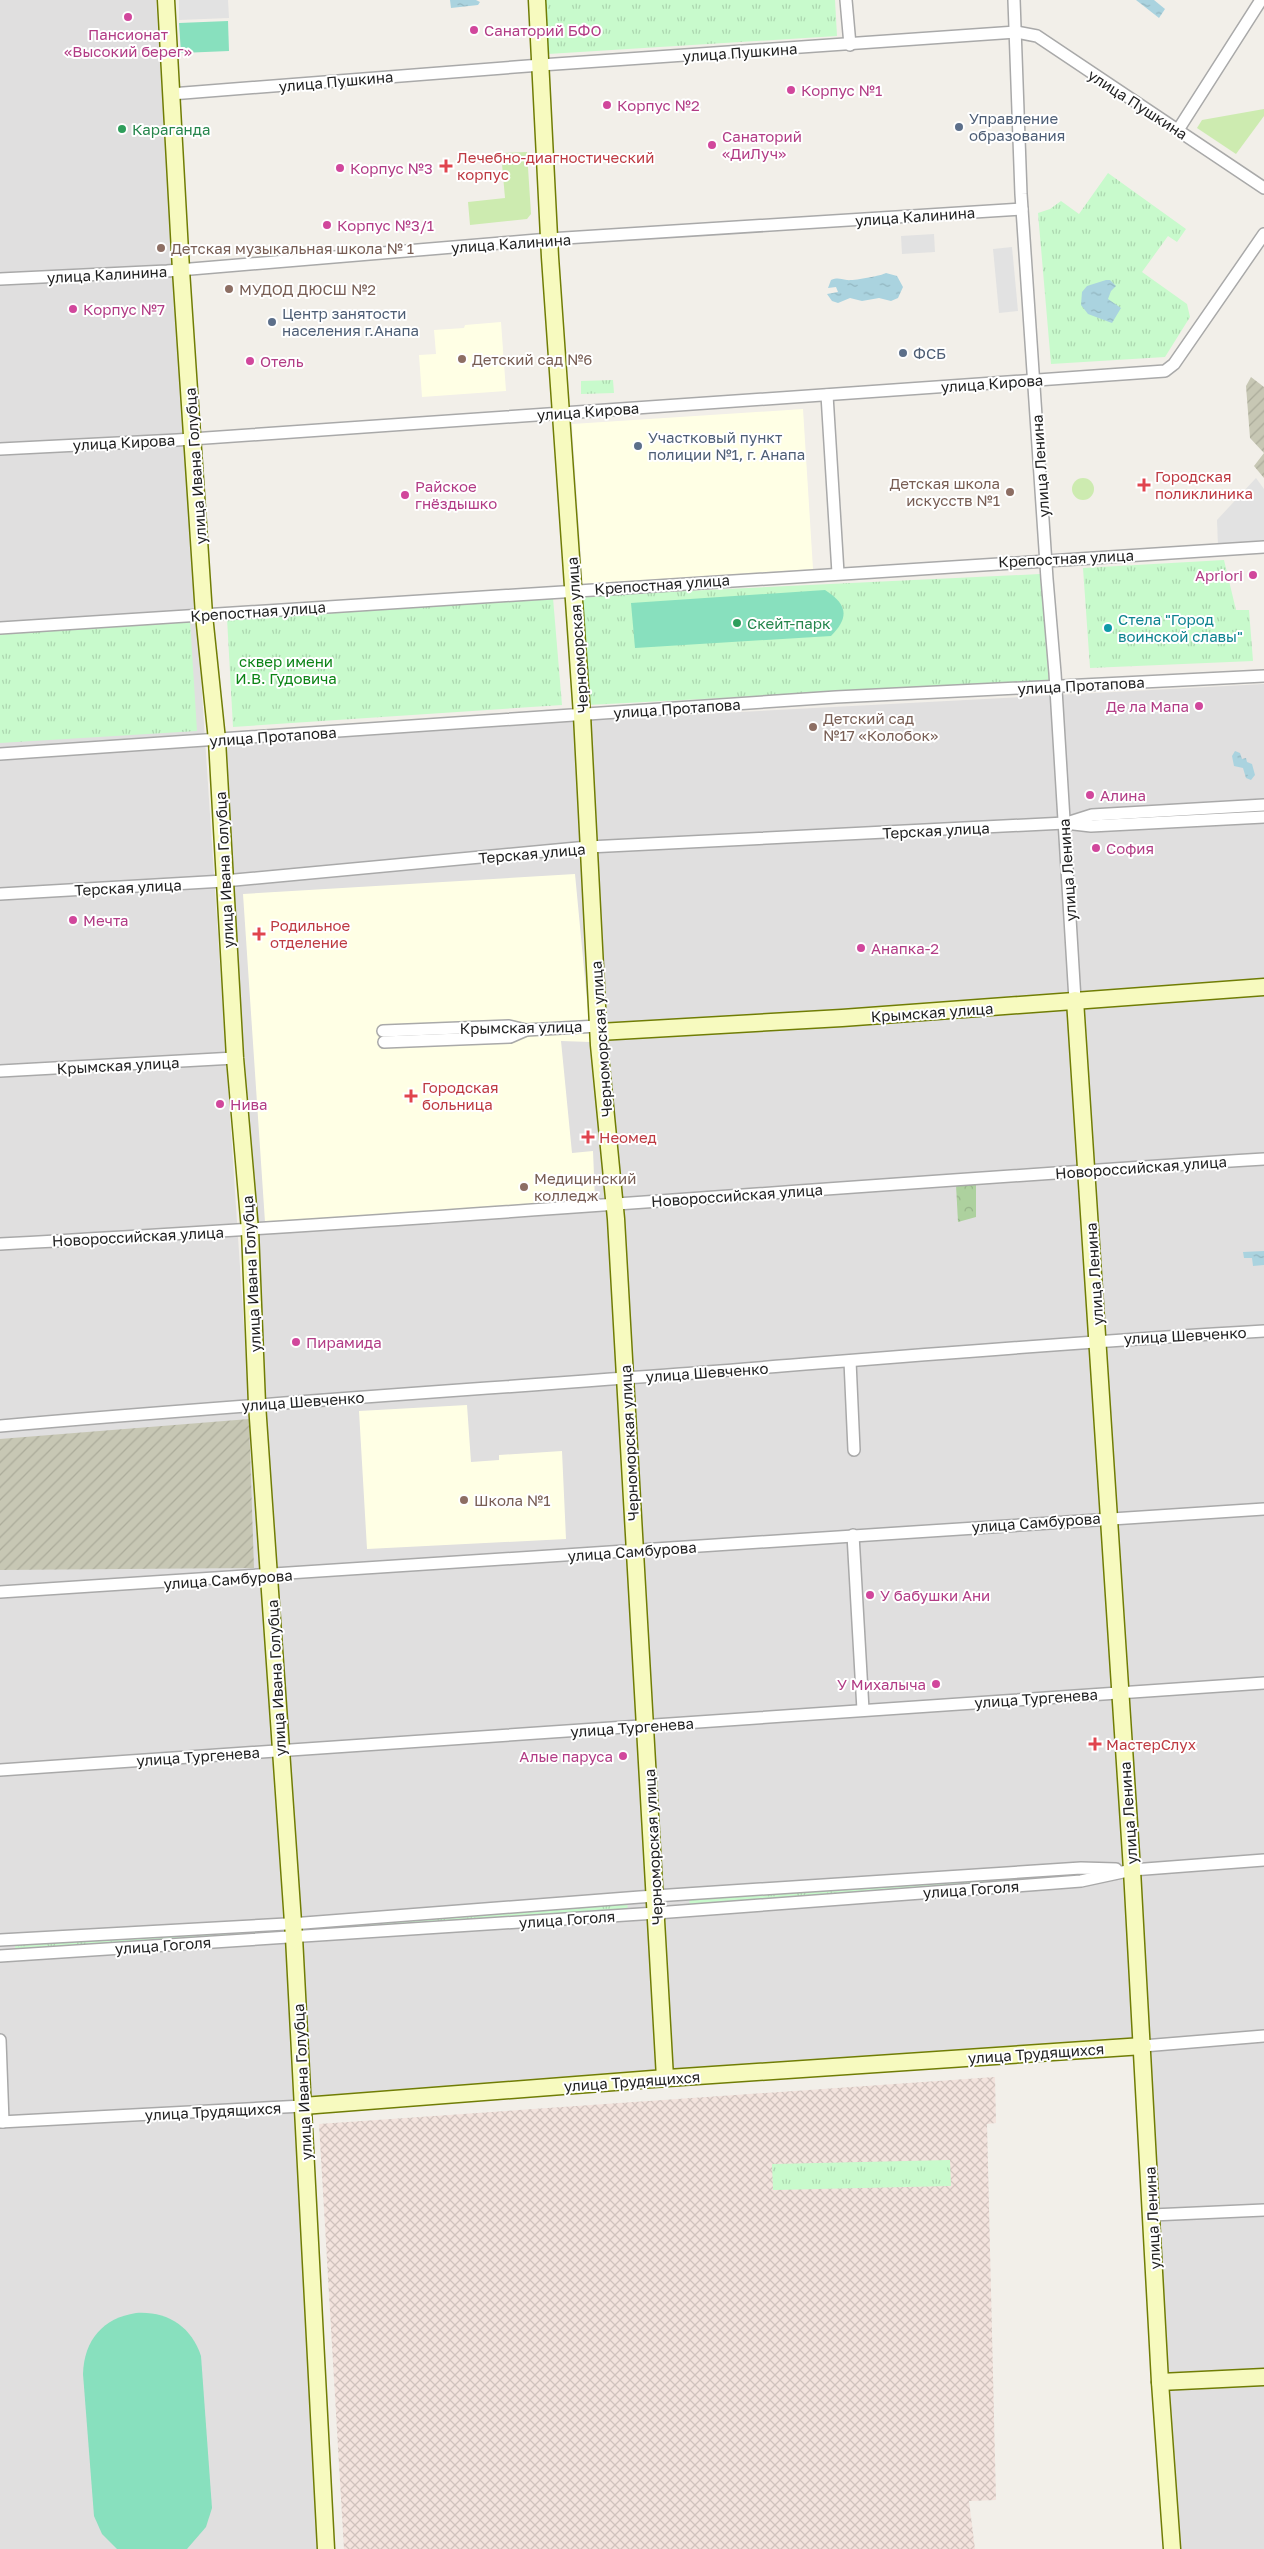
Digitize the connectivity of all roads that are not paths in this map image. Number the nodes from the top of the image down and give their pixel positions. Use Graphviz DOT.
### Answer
graph roads {
  1 [pos="166,0"];
  2 [pos="537,0"];
  3 [pos="846,0"];
  4 [pos="1014,0"];
  5 [pos="1261,0"];
  6 [pos="1016,32"];
  7 [pos="850,45"];
  8 [pos="541,65"];
  9 [pos="170,94"];
  10 [pos="1178,130"];
  11 [pos="1264,188"];
  12 [pos="1022,209"];
  13 [pos="1264,234"];
  14 [pos="549,239"];
  15 [pos="181,270"];
  16 [pos="0,279"];
  17 [pos="1034,380"];
  18 [pos="827,395"];
  19 [pos="562,413"];
  20 [pos="193,438"];
  21 [pos="0,449"];
  22 [pos="1264,547"];
  23 [pos="1046,560"];
  24 [pos="838,573"];
  25 [pos="574,590"];
  26 [pos="204,615"];
  27 [pos="0,628"];
  28 [pos="1264,676"];
  29 [pos="1056,686"];
  30 [pos="582,715"];
  31 [pos="217,740"];
  32 [pos="0,754"];
  33 [pos="1264,804"];
  34 [pos="1264,817"];
  35 [pos="1065,823"];
  36 [pos="588,847"];
  37 [pos="224,881"];
  38 [pos="0,894"];
  39 [pos="1264,987"];
  40 [pos="1075,1000"];
  41 [pos="599,1029"];
  42 [pos="383,1036"];
  43 [pos="235,1058"];
  44 [pos="0,1071"];
  45 [pos="1264,1159"];
  46 [pos="1087,1170"];
  47 [pos="614,1203"];
  48 [pos="250,1230"];
  49 [pos="0,1244"];
  50 [pos="1264,1331"];
  51 [pos="1099,1340"];
  52 [pos="850,1361"];
  53 [pos="625,1378"];
  54 [pos="257,1404"];
  55 [pos="0,1426"];
  56 [pos="854,1450"];
  57 [pos="1264,1509"];
  58 [pos="1108,1517"];
  59 [pos="853,1535"];
  60 [pos="635,1551"];
  61 [pos="270,1576"];
  62 [pos="0,1592"];
  63 [pos="1264,1683"];
  64 [pos="1120,1692"];
  65 [pos="863,1710"];
  66 [pos="646,1726"];
  67 [pos="280,1751"];
  68 [pos="0,1770"];
  69 [pos="1264,1860"];
  70 [pos="1132,1870"];
  71 [pos="656,1896"];
  72 [pos="656,1913"];
  73 [pos="293,1930"];
  74 [pos="0,1940"];
  75 [pos="0,1956"];
  76 [pos="1264,2036"];
  77 [pos="0,2040"];
  78 [pos="1143,2046"];
  79 [pos="665,2078"];
  80 [pos="303,2106"];
  81 [pos="2,2122"];
  82 [pos="1264,2210"];
  83 [pos="1152,2215"];
  84 [pos="1264,2377"];
  85 [pos="1160,2382"];
  86 [pos="326,2549"];
  87 [pos="1172,2549"];
  1 -- 9 [label="street, улица Ивана Голубца"];
  2 -- 8 [label="street, Черноморская улица"];
  3 -- 7 [label="street"];
  4 -- 6 [label="street, улица Ленина"];
  5 -- 10 [label="street"];
  6 -- 7 [label="street, улица Пушкина"];
  6 -- 10 [label="street, улица Пушкина"];
  6 -- 12 [label="street, улица Ленина"];
  7 -- 8 [label="street, улица Пушкина"];
  8 -- 9 [label="street, улица Пушкина"];
  8 -- 14 [label="street, Черноморская улица"];
  9 -- 15 [label="street, улица Ивана Голубца"];
  10 -- 11 [label="street, улица Пушкина"];
  12 -- 14 [label="street, улица Калинина"];
  12 -- 17 [label="street, улица Ленина"];
  13 -- 17 [label="street, улица Кирова"];
  14 -- 15 [label="street, улица Калинина"];
  14 -- 19 [label="street, Черноморская улица"];
  15 -- 16 [label="street, улица Калинина"];
  15 -- 20 [label="street, улица Ивана Голубца"];
  17 -- 18 [label="street, улица Кирова"];
  17 -- 23 [label="street, улица Ленина"];
  18 -- 19 [label="street, улица Кирова"];
  18 -- 24 [label="street"];
  19 -- 20 [label="street, улица Кирова"];
  19 -- 25 [label="street, Черноморская улица"];
  20 -- 21 [label="street, улица Кирова"];
  20 -- 26 [label="street, улица Ивана Голубца"];
  22 -- 23 [label="street, Крепостная улица"];
  23 -- 24 [label="street, Крепостная улица"];
  23 -- 29 [label="street, улица Ленина"];
  24 -- 25 [label="street, Крепостная улица"];
  25 -- 26 [label="street, Крепостная улица"];
  25 -- 30 [label="street, Черноморская улица"];
  26 -- 27 [label="street, Крепостная улица"];
  26 -- 31 [label="street, улица Ивана Голубца"];
  28 -- 29 [label="street, улица Протапова"];
  29 -- 30 [label="street, улица Протапова"];
  29 -- 35 [label="street, улица Ленина"];
  30 -- 31 [label="street, улица Протапова"];
  30 -- 36 [label="street, Черноморская улица"];
  31 -- 32 [label="street, улица Протапова"];
  31 -- 37 [label="street, улица Ивана Голубца"];
  33 -- 35 [label="street, Терская улица"];
  34 -- 35 [label="street, Терская улица"];
  35 -- 36 [label="street, Терская улица"];
  35 -- 40 [label="street, улица Ленина"];
  36 -- 37 [label="street, Терская улица"];
  36 -- 41 [label="street, Черноморская улица"];
  37 -- 38 [label="street, Терская улица"];
  37 -- 43 [label="street, улица Ивана Голубца"];
  39 -- 40 [label="street, Крымская улица"];
  40 -- 41 [label="street, Крымская улица"];
  40 -- 46 [label="street, улица Ленина"];
  41 -- 42 [label="street, Крымская улица"];
  41 -- 47 [label="street, Черноморская улица"];
  43 -- 44 [label="street, Крымская улица"];
  43 -- 48 [label="street, улица Ивана Голубца"];
  45 -- 46 [label="street, Новороссийская улица"];
  46 -- 47 [label="street, Новороссийская улица"];
  46 -- 51 [label="street, улица Ленина"];
  47 -- 48 [label="street, Новороссийская улица"];
  47 -- 53 [label="street, Черноморская улица"];
  48 -- 49 [label="street, Новороссийская улица"];
  48 -- 54 [label="street, улица Ивана Голубца"];
  50 -- 51 [label="street, улица Шевченко"];
  51 -- 52 [label="street, улица Шевченко"];
  51 -- 58 [label="street, улица Ленина"];
  52 -- 53 [label="street, улица Шевченко"];
  52 -- 56 [label="street"];
  53 -- 54 [label="street, улица Шевченко"];
  53 -- 60 [label="street, Черноморская улица"];
  54 -- 55 [label="street, улица Шевченко"];
  54 -- 61 [label="street, улица Ивана Голубца"];
  57 -- 58 [label="street, улица Самбурова"];
  58 -- 59 [label="street, улица Самбурова"];
  58 -- 64 [label="street, улица Ленина"];
  59 -- 60 [label="street, улица Самбурова"];
  59 -- 65 [label="street"];
  60 -- 61 [label="street, улица Самбурова"];
  60 -- 66 [label="street, Черноморская улица"];
  61 -- 62 [label="street, улица Самбурова"];
  61 -- 67 [label="street, улица Ивана Голубца"];
  63 -- 64 [label="street, улица Тургенева"];
  64 -- 65 [label="street, улица Тургенева"];
  64 -- 70 [label="street, улица Ленина"];
  65 -- 66 [label="street, улица Тургенева"];
  66 -- 67 [label="street, улица Тургенева"];
  66 -- 71 [label="street, Черноморская улица"];
  67 -- 68 [label="street, улица Тургенева"];
  67 -- 73 [label="street, улица Ивана Голубца"];
  69 -- 70 [label="street, улица Гоголя"];
  70 -- 71 [label="street, улица Гоголя"];
  70 -- 72 [label="street, улица Гоголя"];
  70 -- 78 [label="street, улица Ленина"];
  71 -- 72 [label="street, Черноморская улица"];
  71 -- 73 [label="street, улица Гоголя"];
  72 -- 73 [label="street, улица Гоголя"];
  72 -- 79 [label="street, Черноморская улица"];
  73 -- 74 [label="street, улица Гоголя"];
  73 -- 75 [label="street, улица Гоголя"];
  73 -- 80 [label="street, улица Ивана Голубца"];
  76 -- 78 [label="street, улица Трудящихся"];
  77 -- 81 [label="street"];
  78 -- 79 [label="street, улица Трудящихся"];
  78 -- 83 [label="street, улица Ленина"];
  79 -- 80 [label="street, улица Трудящихся"];
  80 -- 81 [label="street, улица Трудящихся"];
  80 -- 86 [label="street, улица Ивана Голубца"];
  82 -- 83 [label="street"];
  83 -- 85 [label="street, улица Ленина"];
  84 -- 85 [label="street"];
  85 -- 87 [label="street, улица Ленина"];
}
